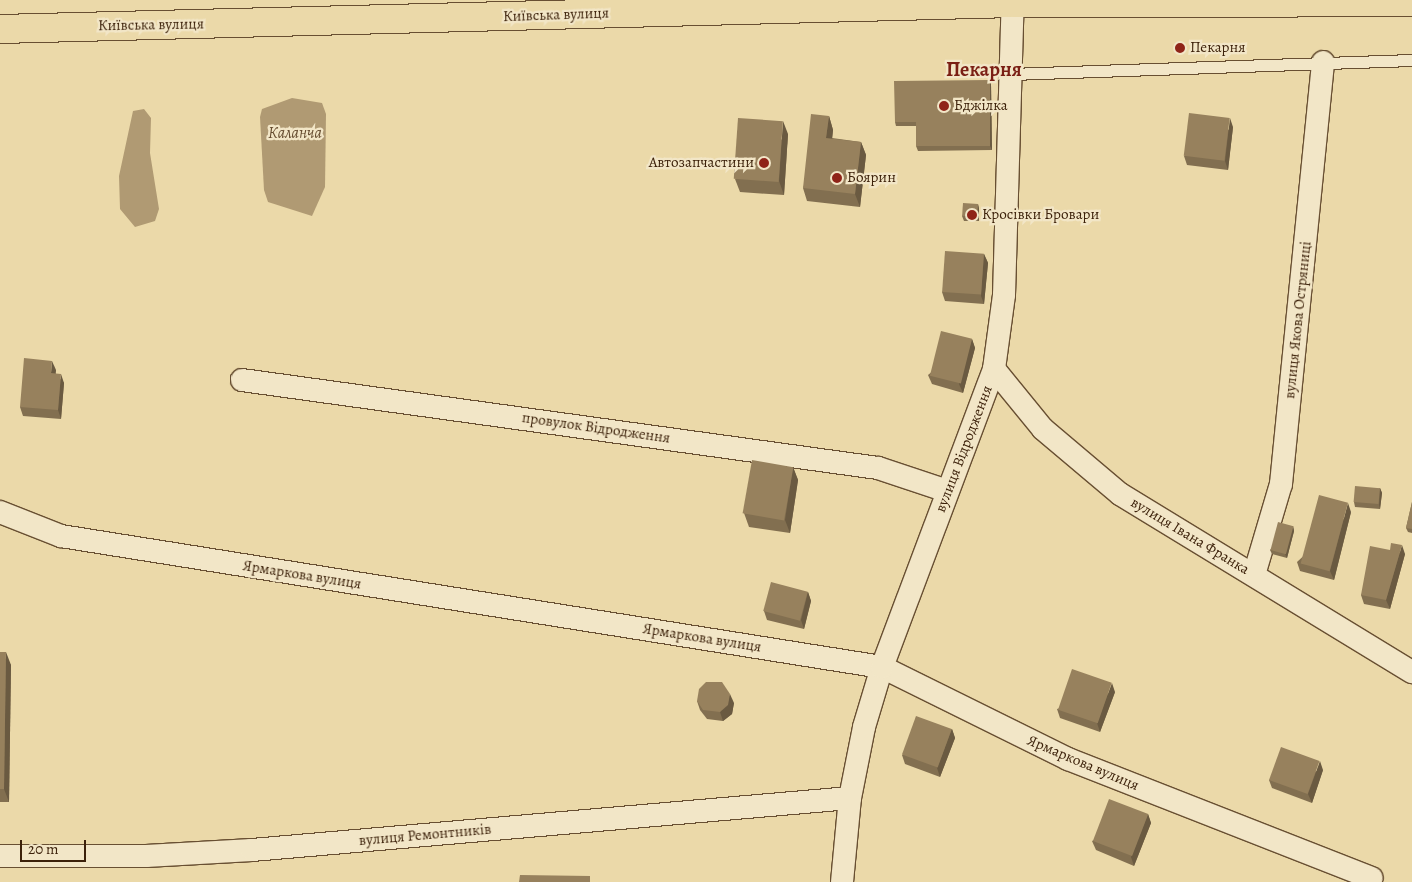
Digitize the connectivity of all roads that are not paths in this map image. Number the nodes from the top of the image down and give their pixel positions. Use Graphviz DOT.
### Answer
graph roads {
  1 [pos="1013,1"];
  2 [pos="1412,2"];
  3 [pos="518,8"];
  4 [pos="0,29"];
  5 [pos="1412,60"];
  6 [pos="1323,62"];
  7 [pos="1011,74"];
  8 [pos="994,370"];
  9 [pos="242,380"];
  10 [pos="947,491"];
  11 [pos="0,512"];
  12 [pos="1254,575"];
  13 [pos="882,667"];
  14 [pos="1412,672"];
  15 [pos="850,798"];
  16 [pos="0,856"];
  17 [pos="1371,878"];
  18 [pos="842,882"];
  1 -- 2 [label="main road, Київська вулиця"];
  1 -- 3 [label="main road, Київська вулиця"];
  1 -- 7 [label="street, вулиця Відродження"];
  3 -- 4 [label="main road, Київська вулиця"];
  5 -- 6 [label="lane"];
  6 -- 7 [label="lane"];
  6 -- 12 [label="street, вулиця Якова Остряниці"];
  7 -- 8 [label="street, вулиця Відродження"];
  8 -- 10 [label="street, вулиця Відродження"];
  8 -- 12 [label="street, вулиця Івана Франка"];
  9 -- 10 [label="street, провулок Відродження"];
  10 -- 13 [label="street, вулиця Відродження"];
  11 -- 13 [label="street, Ярмаркова вулиця"];
  12 -- 14 [label="street, вулиця Івана Франка"];
  13 -- 15 [label="street, вулиця Відродження"];
  13 -- 17 [label="street, Ярмаркова вулиця"];
  15 -- 16 [label="street, вулиця Ремонтників"];
  15 -- 18 [label="street, вулиця Відродження"];
}
